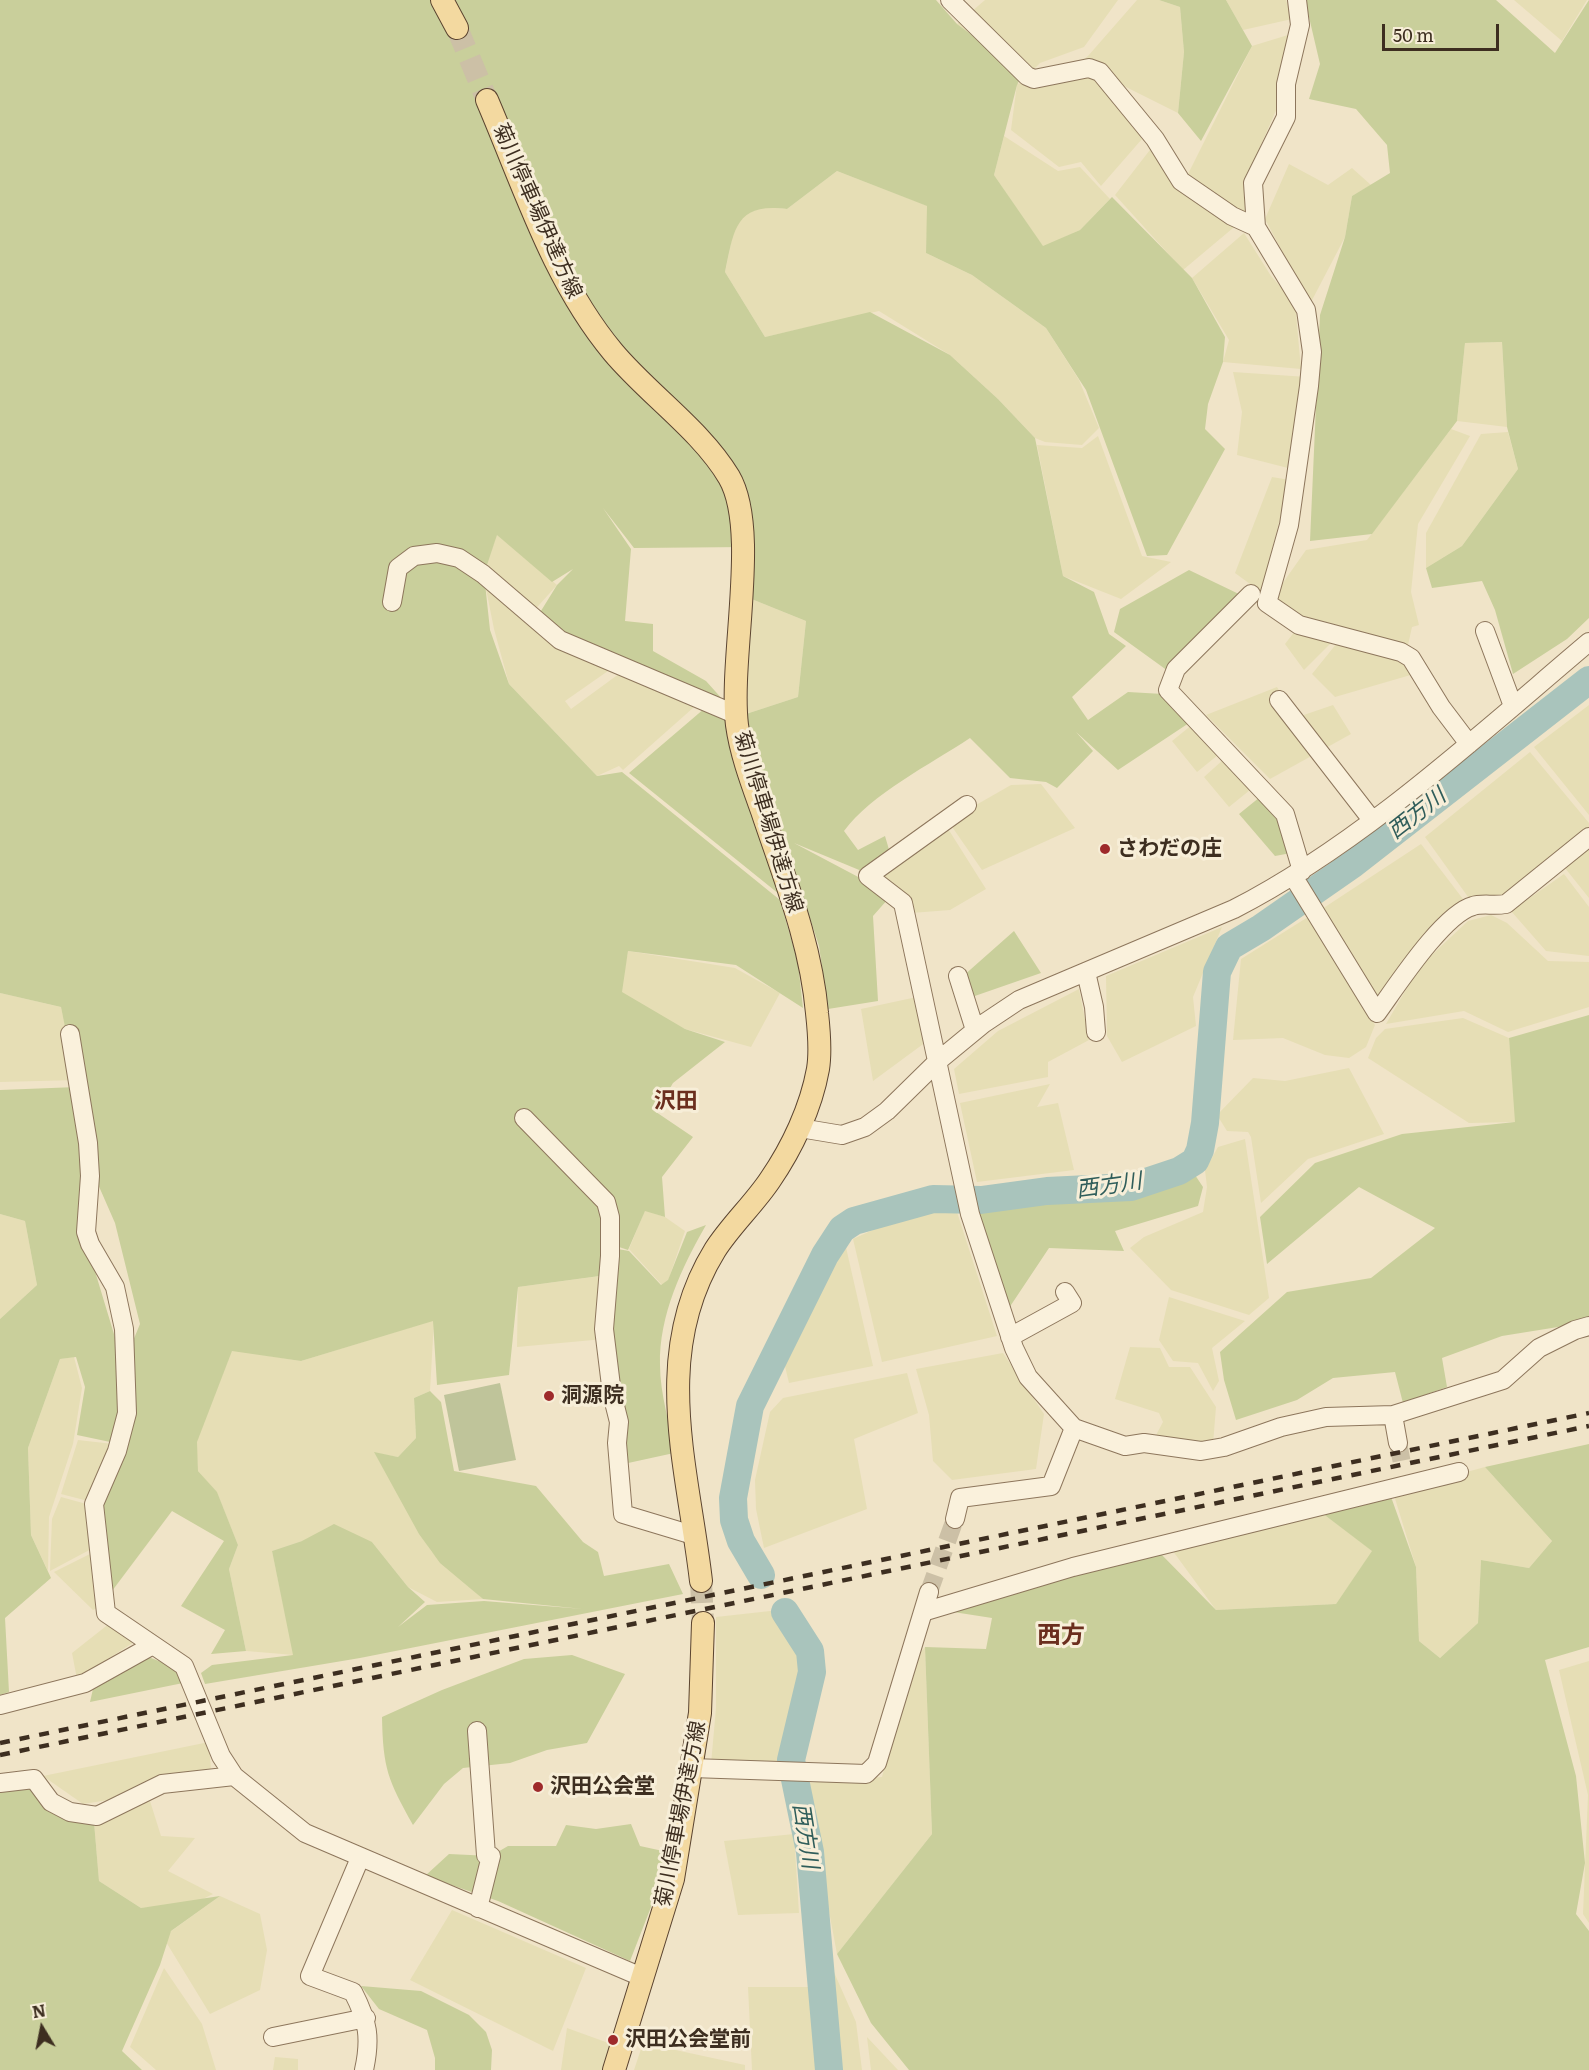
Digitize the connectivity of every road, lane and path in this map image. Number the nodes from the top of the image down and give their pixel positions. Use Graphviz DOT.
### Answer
graph roads {
  1 [pos="442,0"];
  2 [pos="950,0"];
  3 [pos="1297,0"];
  4 [pos="457,28"];
  5 [pos="487,100"];
  6 [pos="1256,227"];
  7 [pos="1251,594"];
  8 [pos="392,602"];
  9 [pos="1485,631"];
  10 [pos="1589,642"];
  11 [pos="1279,700"];
  12 [pos="1514,706"];
  13 [pos="737,716"];
  14 [pos="1469,744"];
  15 [pos="967,805"];
  16 [pos="1371,820"];
  17 [pos="1589,837"];
  18 [pos="1297,873"];
  19 [pos="1086,972"];
  20 [pos="958,976"];
  21 [pos="975,1030"];
  22 [pos="1096,1032"];
  23 [pos="70,1034"];
  24 [pos="938,1061"];
  25 [pos="524,1118"];
  26 [pos="800,1128"];
  27 [pos="1065,1292"];
  28 [pos="1589,1326"];
  29 [pos="1010,1337"];
  30 [pos="1393,1415"];
  31 [pos="1074,1428"];
  32 [pos="1398,1443"];
  33 [pos="1458,1472"];
  34 [pos="955,1519"];
  35 [pos="696,1536"];
  36 [pos="701,1581"];
  37 [pos="929,1592"];
  38 [pos="923,1612"];
  39 [pos="703,1623"];
  40 [pos="153,1645"];
  41 [pos="0,1706"];
  42 [pos="477,1731"];
  43 [pos="692,1768"];
  44 [pos="234,1776"];
  45 [pos="0,1783"];
  46 [pos="496,1827"];
  47 [pos="483,1850"];
  48 [pos="360,1858"];
  49 [pos="478,1908"];
  50 [pos="644,1978"];
  51 [pos="366,2018"];
  52 [pos="273,2037"];
  53 [pos="364,2070"];
  54 [pos="614,2070"];
  1 -- 4 [label="main road"];
  2 -- 6 [label="street"];
  3 -- 6 [label="street"];
  5 -- 13 [label="main road, 菊川停車場伊達方線"];
  6 -- 14 [label="street"];
  7 -- 18 [label="street"];
  8 -- 13 [label="street"];
  9 -- 12 [label="street"];
  10 -- 12 [label="street"];
  11 -- 16 [label="street"];
  12 -- 14 [label="street"];
  13 -- 26 [label="main road, 菊川停車場伊達方線"];
  14 -- 16 [label="street"];
  15 -- 24 [label="street"];
  16 -- 18 [label="street"];
  17 -- 18 [label="street"];
  18 -- 19 [label="street"];
  19 -- 21 [label="street"];
  19 -- 22 [label="street"];
  20 -- 21 [label="street"];
  21 -- 24 [label="street"];
  23 -- 40 [label="street"];
  24 -- 26 [label="street"];
  24 -- 29 [label="street"];
  25 -- 35 [label="street"];
  26 -- 35 [label="main road, 菊川停車場伊達方線"];
  27 -- 29 [label="street"];
  28 -- 30 [label="street"];
  29 -- 31 [label="street"];
  30 -- 31 [label="street"];
  30 -- 32 [label="street"];
  31 -- 34 [label="street"];
  33 -- 38 [label="street"];
  35 -- 36 [label="main road, 菊川停車場伊達方線"];
  37 -- 38 [label="street"];
  38 -- 43 [label="street"];
  39 -- 43 [label="main road, 菊川停車場伊達方線"];
  40 -- 41 [label="street"];
  40 -- 44 [label="street"];
  42 -- 47 [label="street"];
  43 -- 50 [label="main road, 菊川停車場伊達方線"];
  44 -- 45 [label="street"];
  44 -- 48 [label="street"];
  46 -- 47 [label="street"];
  47 -- 49 [label="street"];
  48 -- 49 [label="street"];
  48 -- 51 [label="street"];
  49 -- 50 [label="street"];
  50 -- 54 [label="main road, 菊川停車場伊達方線"];
  51 -- 52 [label="street"];
  51 -- 53 [label="street"];
}
